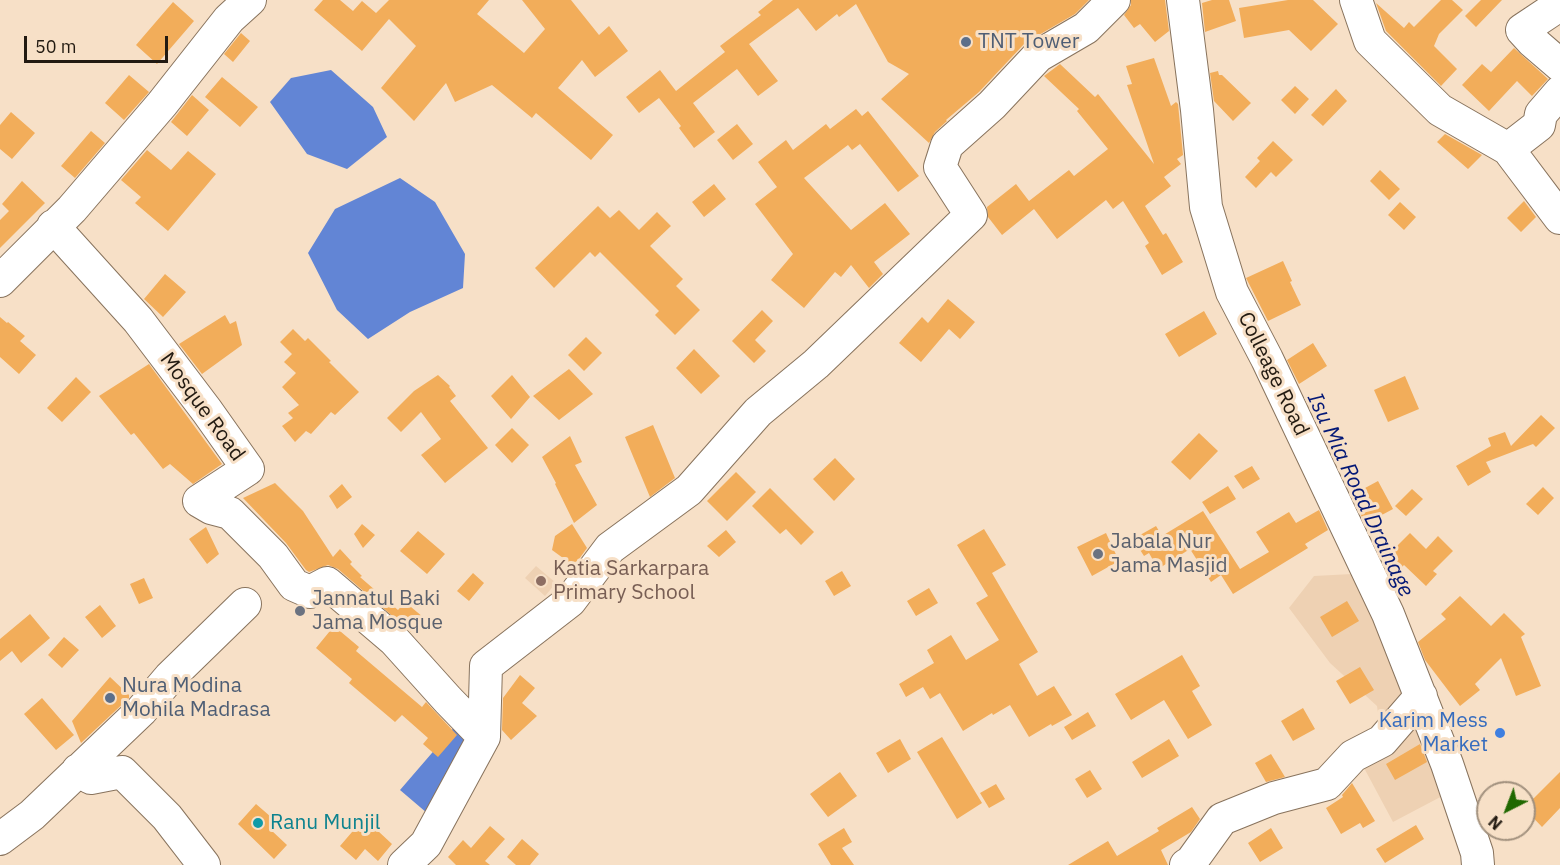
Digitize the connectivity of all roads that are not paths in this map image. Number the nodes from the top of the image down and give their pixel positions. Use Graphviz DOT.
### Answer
graph roads {
  1 [pos="250,0"];
  2 [pos="1114,0"];
  3 [pos="1183,0"];
  4 [pos="1356,0"];
  5 [pos="1560,1"];
  6 [pos="1560,64"];
  7 [pos="1560,92"];
  8 [pos="1508,149"];
  9 [pos="1560,218"];
  10 [pos="53,226"];
  11 [pos="0,281"];
  12 [pos="245,604"];
  13 [pos="1421,696"];
  14 [pos="484,737"];
  15 [pos="78,770"];
  16 [pos="0,839"];
  17 [pos="204,865"];
  18 [pos="404,865"];
  19 [pos="1186,865"];
  20 [pos="1478,865"];
  1 -- 10 [label="street"];
  2 -- 14 [label="street"];
  3 -- 13 [label="street, Colleage Road"];
  4 -- 8 [label="street"];
  5 -- 6 [label="street"];
  7 -- 8 [label="street"];
  8 -- 9 [label="street"];
  10 -- 11 [label="street"];
  10 -- 14 [label="street, Mosque Road"];
  12 -- 15 [label="street"];
  13 -- 19 [label="street"];
  13 -- 20 [label="street, Colleage Road"];
  14 -- 18 [label="street"];
  15 -- 16 [label="street"];
  15 -- 17 [label="street"];
}
